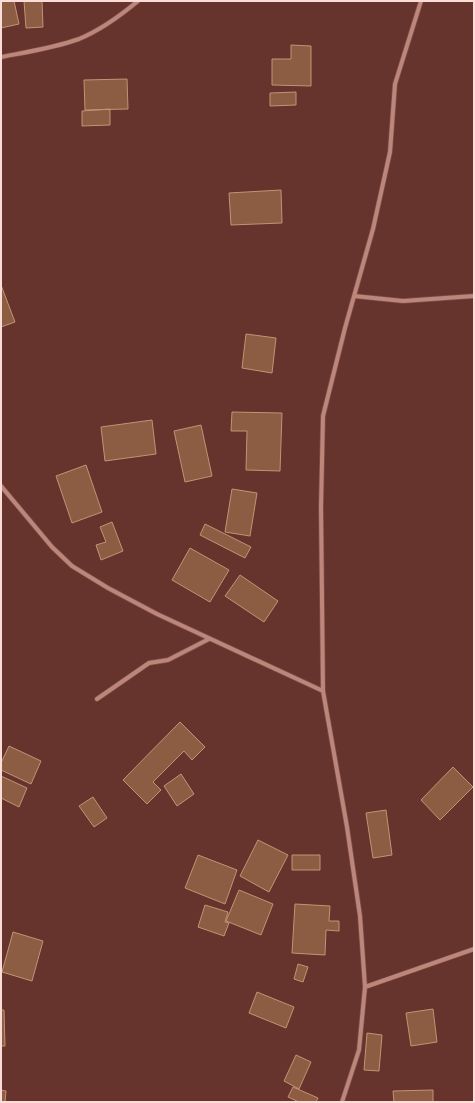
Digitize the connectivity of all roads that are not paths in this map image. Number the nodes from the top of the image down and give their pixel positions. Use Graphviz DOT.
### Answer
graph roads {
  1 [pos="138,1"];
  2 [pos="421,1"];
  3 [pos="1,57"];
  4 [pos="354,296"];
  5 [pos="474,296"];
  6 [pos="1,486"];
  7 [pos="209,639"];
  8 [pos="323,691"];
  9 [pos="97,699"];
  10 [pos="474,950"];
  11 [pos="365,987"];
  12 [pos="342,1102"];
  1 -- 3 [label="street"];
  2 -- 4 [label="street"];
  4 -- 5 [label="street"];
  4 -- 8 [label="street"];
  6 -- 7 [label="street"];
  7 -- 8 [label="street"];
  7 -- 9 [label="street"];
  8 -- 11 [label="street"];
  10 -- 11 [label="street"];
  11 -- 12 [label="street"];
}
